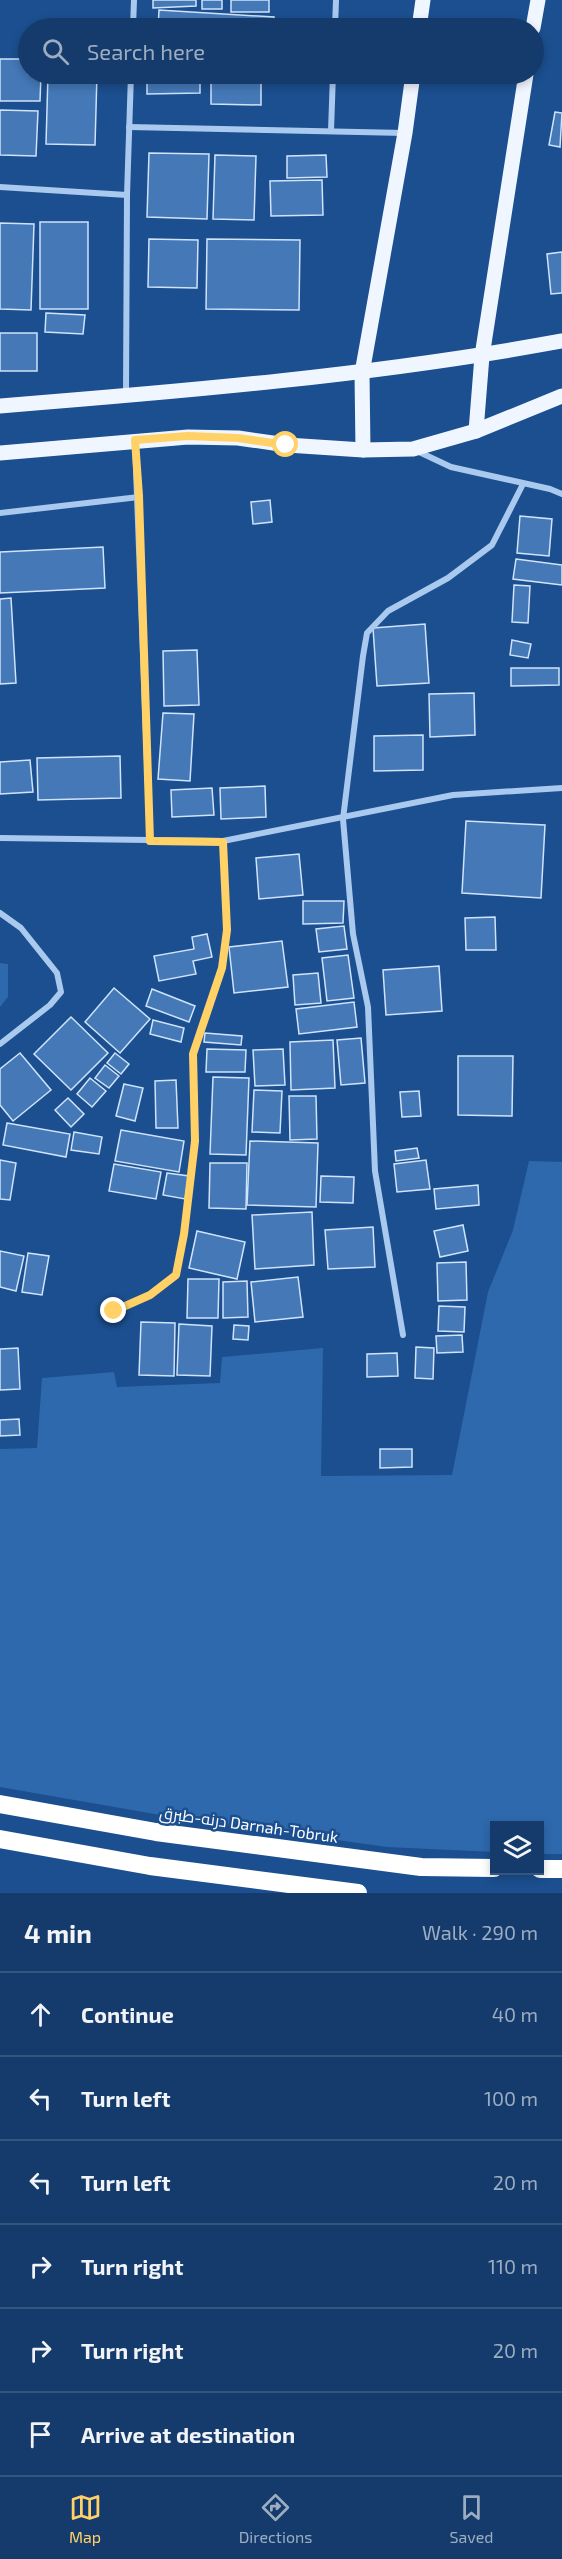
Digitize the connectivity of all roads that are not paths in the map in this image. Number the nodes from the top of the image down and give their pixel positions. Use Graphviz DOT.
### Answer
graph roads {
  1 [pos="134,0"];
  2 [pos="336,0"];
  3 [pos="423,0"];
  4 [pos="538,0"];
  5 [pos="133,18"];
  6 [pos="335,18"];
  7 [pos="420,18"];
  8 [pos="535,18"];
  9 [pos="131,84"];
  10 [pos="333,84"];
  11 [pos="412,84"];
  12 [pos="524,84"];
  13 [pos="129,127"];
  14 [pos="331,131"];
  15 [pos="405,133"];
  16 [pos="0,187"];
  17 [pos="127,195"];
  18 [pos="562,341"];
  19 [pos="482,356"];
  20 [pos="362,373"];
  21 [pos="126,396"];
  22 [pos="562,396"];
  23 [pos="0,406"];
  24 [pos="476,431"];
  25 [pos="135,440"];
  26 [pos="413,449"];
  27 [pos="363,450"];
  28 [pos="0,453"];
  29 [pos="523,484"];
  30 [pos="562,494"];
  31 [pos="139,496"];
  32 [pos="0,513"];
  33 [pos="562,788"];
  34 [pos="343,819"];
  35 [pos="0,838"];
  36 [pos="150,841"];
  37 [pos="223,842"];
  38 [pos="0,913"];
  39 [pos="0,1044"];
  40 [pos="114,1311"];
  41 [pos="403,1335"];
  42 [pos="0,1804"];
  43 [pos="0,1839"];
  44 [pos="490,1868"];
  45 [pos="544,1869"];
  46 [pos="562,1869"];
  47 [pos="358,1893"];
  1 -- 5 [label="street"];
  2 -- 6 [label="street"];
  3 -- 7 [label="main road"];
  4 -- 8 [label="main road"];
  9 -- 13 [label="street"];
  10 -- 14 [label="street"];
  11 -- 15 [label="main road"];
  12 -- 19 [label="main road"];
  13 -- 14 [label="street"];
  13 -- 17 [label="street"];
  14 -- 15 [label="street"];
  15 -- 20 [label="main road"];
  16 -- 17 [label="street"];
  17 -- 21 [label="street"];
  18 -- 19 [label="main road"];
  19 -- 20 [label="main road"];
  19 -- 24 [label="main road"];
  20 -- 21 [label="main road"];
  20 -- 27 [label="main road"];
  21 -- 23 [label="main road"];
  22 -- 24 [label="main road"];
  24 -- 26 [label="main road"];
  25 -- 27 [label="main road"];
  25 -- 28 [label="main road"];
  25 -- 31 [label="street"];
  26 -- 27 [label="main road"];
  26 -- 29 [label="street"];
  29 -- 30 [label="street"];
  29 -- 34 [label="street"];
  31 -- 32 [label="street"];
  31 -- 36 [label="street"];
  33 -- 34 [label="street"];
  34 -- 37 [label="street"];
  34 -- 41 [label="street"];
  35 -- 36 [label="street"];
  36 -- 37 [label="street"];
  37 -- 40 [label="street"];
  38 -- 39 [label="street"];
  42 -- 44 [label="highway, درنه-طبرق Darnah-Tobruk"];
  43 -- 47 [label="highway"];
  45 -- 46 [label="highway"];
}
